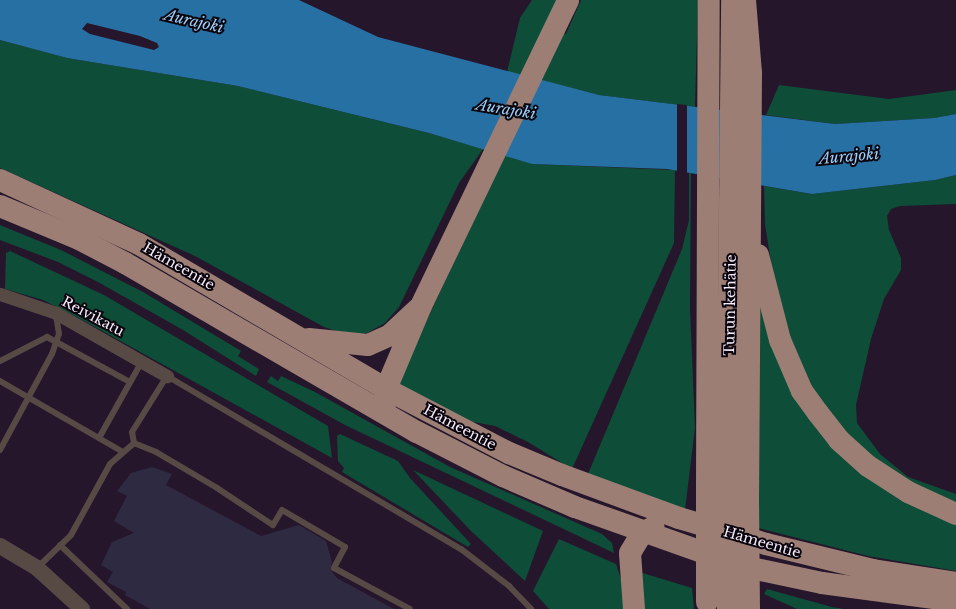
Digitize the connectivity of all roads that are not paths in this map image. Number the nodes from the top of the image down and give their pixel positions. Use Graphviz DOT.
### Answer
graph roads {
  1 [pos="568,0"];
  2 [pos="709,0"];
  3 [pos="732,0"];
  4 [pos="745,0"];
  5 [pos="741,73"];
  6 [pos="0,180"];
  7 [pos="0,206"];
  8 [pos="752,223"];
  9 [pos="0,294"];
  10 [pos="421,306"];
  11 [pos="56,313"];
  12 [pos="302,339"];
  13 [pos="56,341"];
  14 [pos="0,361"];
  15 [pos="142,361"];
  16 [pos="167,376"];
  17 [pos="0,381"];
  18 [pos="130,382"];
  19 [pos="386,389"];
  20 [pos="29,397"];
  21 [pos="386,414"];
  22 [pos="99,438"];
  23 [pos="134,443"];
  24 [pos="0,450"];
  25 [pos="121,451"];
  26 [pos="717,488"];
  27 [pos="956,514"];
  28 [pos="679,518"];
  29 [pos="642,532"];
  30 [pos="60,545"];
  31 [pos="0,546"];
  32 [pos="37,568"];
  33 [pos="956,583"];
  34 [pos="956,601"];
  35 [pos="930,603"];
  36 [pos="724,607"];
  37 [pos="82,609"];
  38 [pos="127,609"];
  39 [pos="410,609"];
  40 [pos="531,609"];
  41 [pos="634,609"];
  1 -- 10 [label="highway"];
  2 -- 26 [label="highway, Turun kehätie"];
  3 -- 5 [label="highway, Turun kehätie"];
  4 -- 5 [label="highway"];
  5 -- 8 [label="highway"];
  5 -- 26 [label="highway, Turun kehätie"];
  6 -- 12 [label="highway, Hämeentie"];
  7 -- 21 [label="highway, Hämeentie"];
  8 -- 27 [label="highway"];
  8 -- 36 [label="highway, bridge"];
  9 -- 11 [label="street, Reivikatu"];
  10 -- 12 [label="highway"];
  10 -- 19 [label="highway"];
  11 -- 13 [label="lane"];
  11 -- 15 [label="street, Reivikatu"];
  12 -- 19 [label="highway, Hämeentie"];
  13 -- 14 [label="lane"];
  13 -- 18 [label="lane"];
  13 -- 20 [label="lane"];
  15 -- 16 [label="street, Reivikatu"];
  15 -- 18 [label="lane"];
  16 -- 23 [label="lane"];
  16 -- 40 [label="lane"];
  17 -- 20 [label="lane"];
  18 -- 22 [label="lane"];
  19 -- 21 [label="highway"];
  19 -- 28 [label="highway, Hämeentie"];
  20 -- 22 [label="lane"];
  20 -- 24 [label="lane"];
  21 -- 29 [label="highway, Hämeentie"];
  22 -- 25 [label="lane"];
  23 -- 25 [label="lane"];
  23 -- 39 [label="lane"];
  25 -- 30 [label="lane"];
  26 -- 36 [label="highway, Turun kehätie, bridge"];
  28 -- 29 [label="highway"];
  28 -- 33 [label="highway, Hämeentie"];
  29 -- 35 [label="highway, Hämeentie"];
  29 -- 41 [label="highway"];
  30 -- 32 [label="lane"];
  30 -- 38 [label="lane"];
  31 -- 32 [label="street"];
  32 -- 37 [label="street"];
  34 -- 35 [label="highway, Hämeentie"];
}
